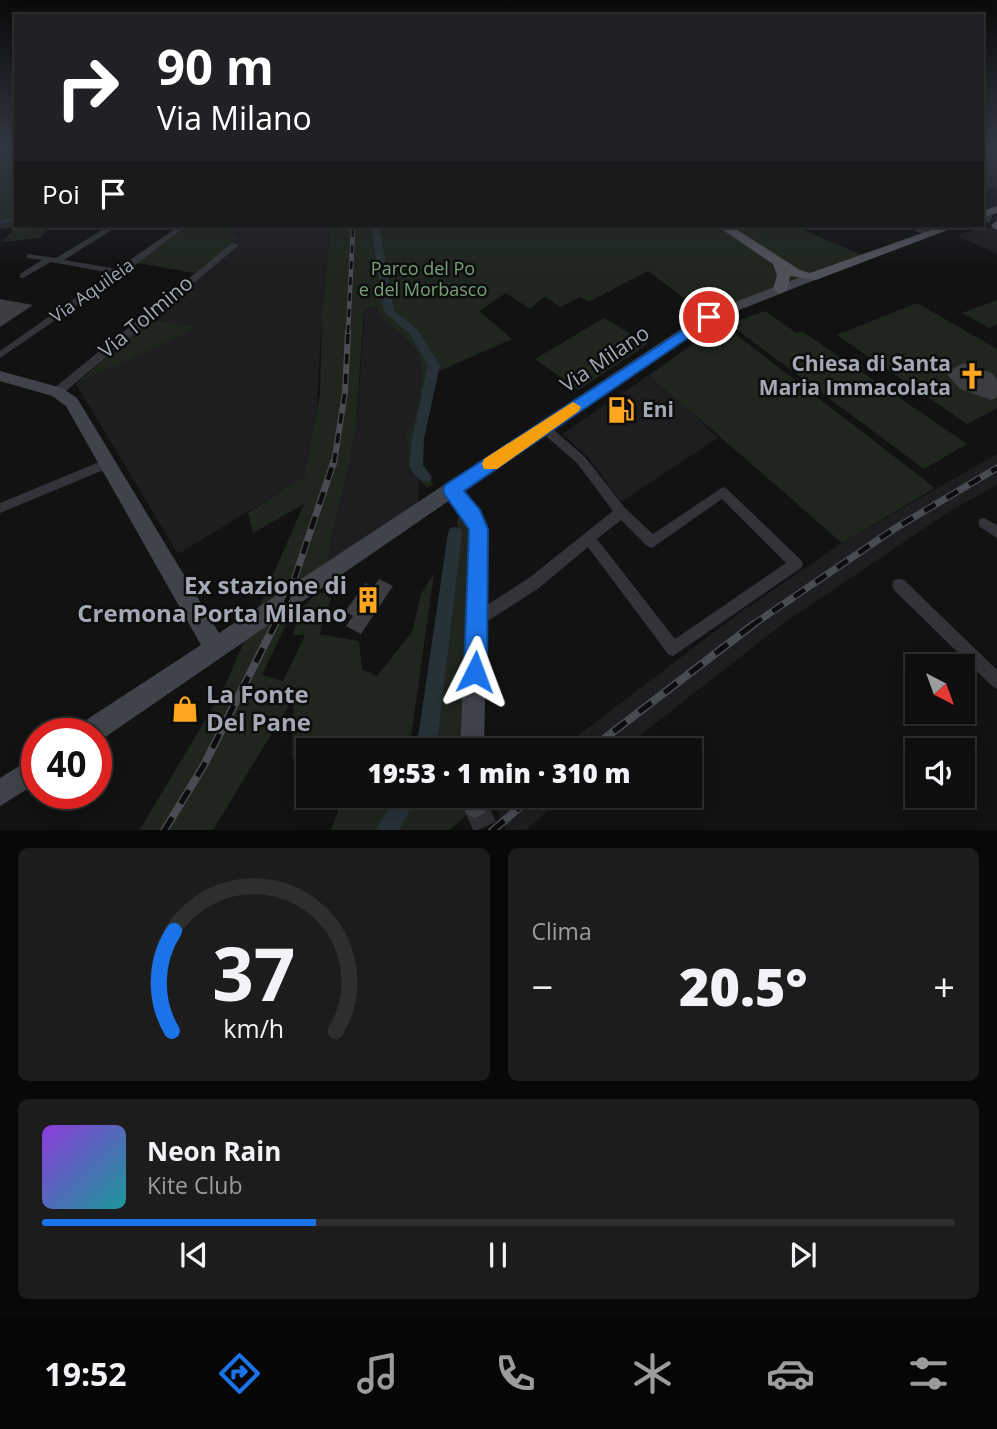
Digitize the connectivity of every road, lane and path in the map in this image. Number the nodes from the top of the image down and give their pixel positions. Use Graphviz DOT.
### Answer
graph roads {
  1 [pos="110,228"];
  2 [pos="181,228"];
  3 [pos="726,228"];
  4 [pos="916,228"];
  5 [pos="946,228"];
  6 [pos="929,234"];
  7 [pos="235,245"];
  8 [pos="30,256"];
  9 [pos="779,259"];
  10 [pos="54,260"];
  11 [pos="843,266"];
  12 [pos="120,272"];
  13 [pos="23,276"];
  14 [pos="811,278"];
  15 [pos="780,290"];
  16 [pos="0,355"];
  17 [pos="0,376"];
  18 [pos="57,392"];
  19 [pos="544,428"];
  20 [pos="109,463"];
  21 [pos="452,490"];
  22 [pos="0,508"];
  23 [pos="621,512"];
  24 [pos="985,523"];
  25 [pos="997,533"];
  26 [pos="589,539"];
  27 [pos="900,585"];
  28 [pos="478,619"];
  29 [pos="215,648"];
  30 [pos="997,681"];
  31 [pos="111,718"];
  32 [pos="473,738"];
  33 [pos="21,779"];
  34 [pos="0,793"];
  1 -- 10 [label="street"];
  2 -- 12 [label="street, Via Aquileia"];
  3 -- 9 [label="main road"];
  4 -- 6 [label="street"];
  5 -- 6 [label="main road, Via Milano"];
  6 -- 11 [label="main road, Via Milano"];
  7 -- 18 [label="street, Via Tolmino"];
  8 -- 10 [label="street"];
  9 -- 11 [label="main road"];
  9 -- 14 [label="main road"];
  9 -- 15 [label="main road"];
  10 -- 12 [label="street"];
  10 -- 13 [label="street"];
  11 -- 14 [label="main road, Via Milano"];
  12 -- 16 [label="street, Via Aquileia"];
  14 -- 15 [label="main road, Via Milano"];
  15 -- 19 [label="main road, Via Milano"];
  17 -- 18 [label="main road"];
  18 -- 20 [label="main road"];
  19 -- 21 [label="main road, Via Milano"];
  19 -- 23 [label="street"];
  20 -- 22 [label="street"];
  20 -- 29 [label="main road"];
  21 -- 28 [label="main road"];
  21 -- 29 [label="main road, Via Milano"];
  23 -- 26 [label="street"];
  23 -- 26 [label="street"];
  24 -- 25 [label="street"];
  26 -- 28 [label="street"];
  27 -- 30 [label="street"];
  28 -- 32 [label="main road"];
  29 -- 31 [label="main road, Via Milano"];
  33 -- 34 [label="main road"];
}
